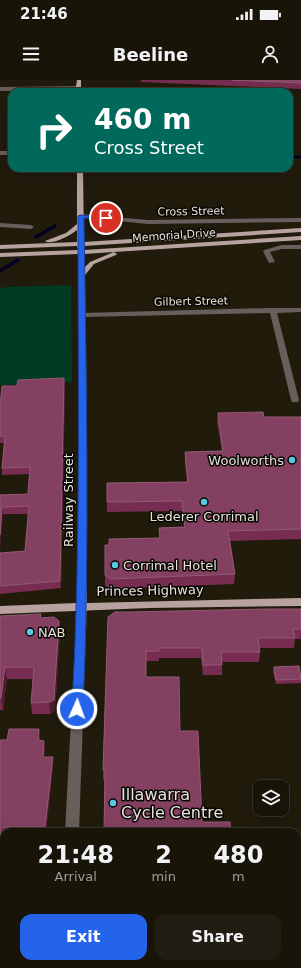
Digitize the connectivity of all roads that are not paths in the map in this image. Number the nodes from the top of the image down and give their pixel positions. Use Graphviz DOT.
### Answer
graph roads {
  1 [pos="80,172"];
  2 [pos="81,216"];
  3 [pos="301,220"];
  4 [pos="81,224"];
  5 [pos="0,225"];
  6 [pos="31,227"];
  7 [pos="301,230"];
  8 [pos="301,238"];
  9 [pos="82,244"];
  10 [pos="0,246"];
  11 [pos="301,247"];
  12 [pos="143,248"];
  13 [pos="81,252"];
  14 [pos="0,254"];
  15 [pos="271,262"];
  16 [pos="81,275"];
  17 [pos="272,310"];
  18 [pos="301,310"];
  19 [pos="82,315"];
  20 [pos="295,400"];
  21 [pos="301,602"];
  22 [pos="82,606"];
  23 [pos="0,610"];
  24 [pos="72,828"];
  1 -- 2 [label="main road, Railway Street"];
  2 -- 3 [label="street, Cross Street"];
  2 -- 4 [label="main road, Railway Street"];
  4 -- 9 [label="main road, Railway Street"];
  4 -- 10 [label="main road"];
  5 -- 6 [label="street"];
  7 -- 9 [label="main road, Memorial Drive"];
  8 -- 12 [label="main road, Memorial Drive"];
  9 -- 10 [label="main road, Memorial Drive"];
  9 -- 13 [label="main road, Railway Street"];
  11 -- 15 [label="street"];
  12 -- 13 [label="main road, Memorial Drive"];
  12 -- 16 [label="main road"];
  13 -- 14 [label="main road, Memorial Drive"];
  13 -- 16 [label="main road, Railway Street"];
  16 -- 19 [label="main road, Railway Street"];
  17 -- 18 [label="street, Gilbert Street"];
  17 -- 19 [label="street, Gilbert Street"];
  17 -- 20 [label="street"];
  19 -- 22 [label="main road, Railway Street"];
  21 -- 22 [label="main road, Princes Highway"];
  22 -- 23 [label="main road, Princes Highway"];
  22 -- 24 [label="street, Railway Street"];
}
